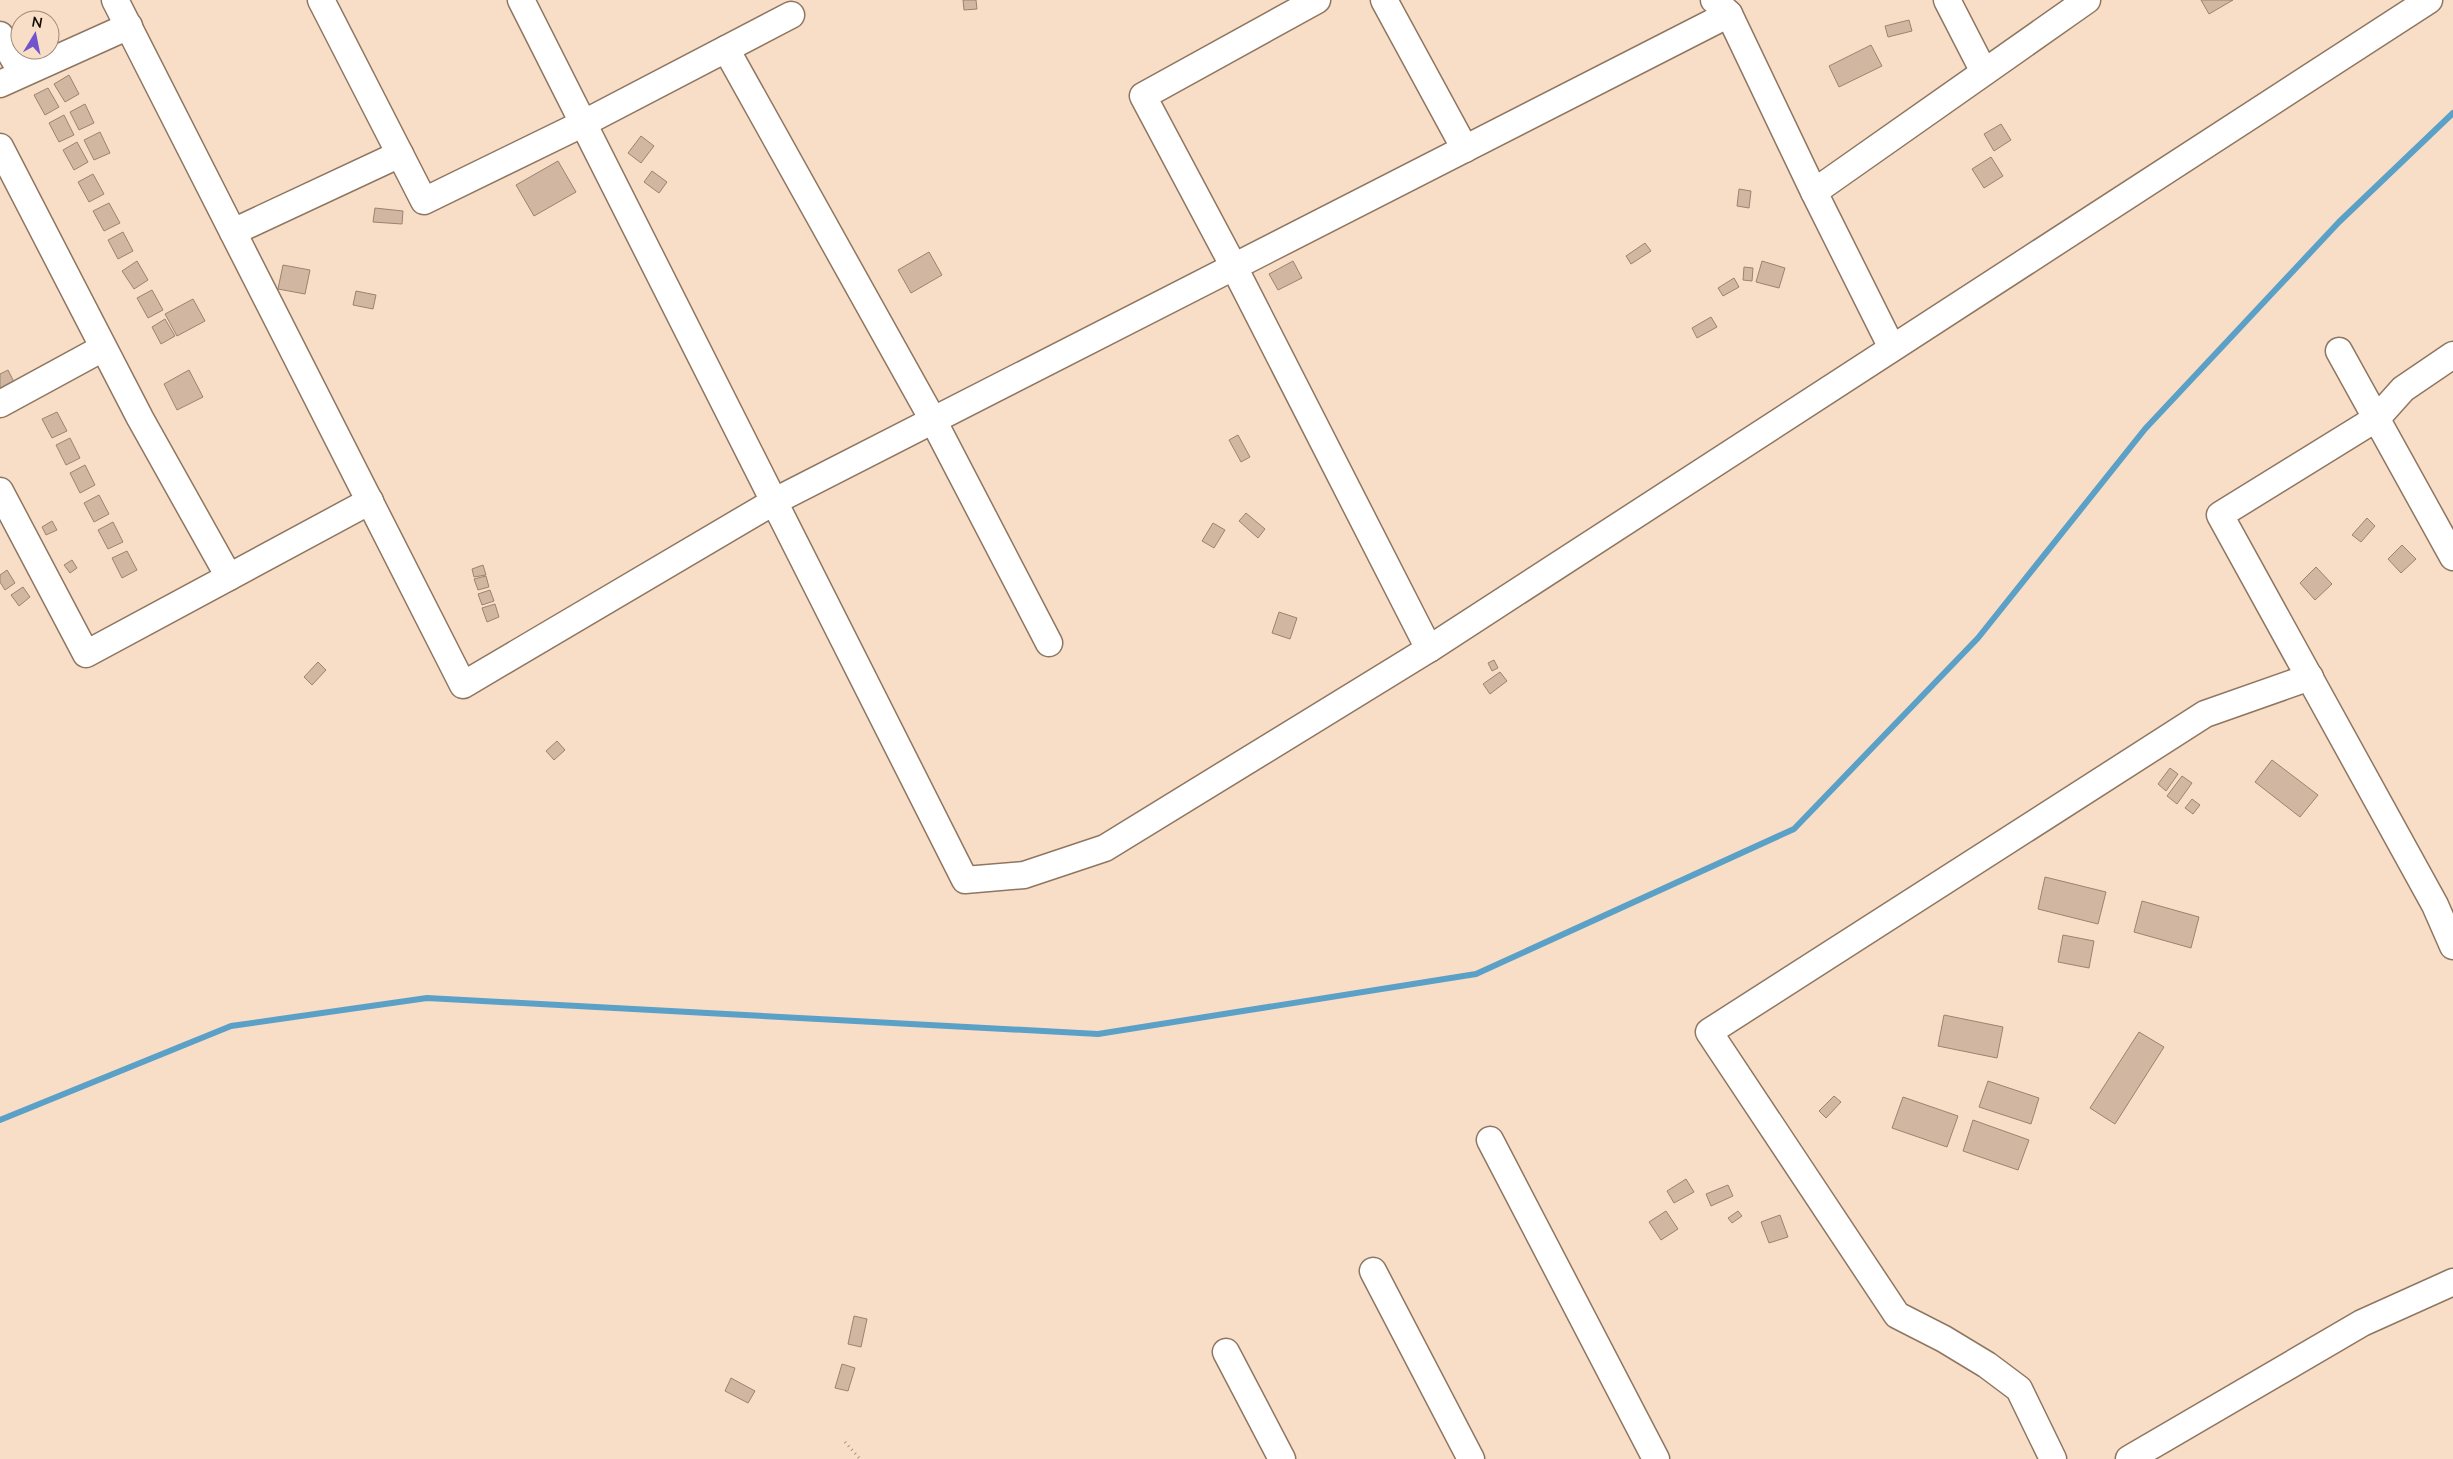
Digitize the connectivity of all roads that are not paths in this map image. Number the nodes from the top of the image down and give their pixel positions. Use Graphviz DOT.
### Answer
graph roads {
  1 [pos="115,0"];
  2 [pos="322,0"];
  3 [pos="522,0"];
  4 [pos="1384,0"];
  5 [pos="1947,0"];
  6 [pos="2087,0"];
  7 [pos="1310,2"];
  8 [pos="2424,2"];
  9 [pos="1722,7"];
  10 [pos="791,15"];
  11 [pos="128,26"];
  12 [pos="0,35"];
  13 [pos="726,49"];
  14 [pos="1984,72"];
  15 [pos="11,78"];
  16 [pos="584,124"];
  17 [pos="0,147"];
  18 [pos="1466,149"];
  19 [pos="400,154"];
  20 [pos="1814,192"];
  21 [pos="233,232"];
  22 [pos="1234,267"];
  23 [pos="103,348"];
  24 [pos="1892,348"];
  25 [pos="2339,350"];
  26 [pos="2453,355"];
  27 [pos="0,404"];
  28 [pos="2377,418"];
  29 [pos="933,420"];
  30 [pos="0,491"];
  31 [pos="370,501"];
  32 [pos="775,501"];
  33 [pos="2453,557"];
  34 [pos="229,577"];
  35 [pos="1049,643"];
  36 [pos="1429,649"];
  37 [pos="2310,677"];
  38 [pos="2444,899"];
  39 [pos="2453,946"];
  40 [pos="1490,1140"];
  41 [pos="1373,1271"];
  42 [pos="2453,1282"];
  43 [pos="1226,1352"];
  44 [pos="1282,1459"];
  45 [pos="1472,1459"];
  46 [pos="1656,1459"];
  47 [pos="2053,1459"];
  48 [pos="2129,1459"];
  1 -- 11 [label="street"];
  2 -- 19 [label="street"];
  3 -- 16 [label="street"];
  4 -- 18 [label="street"];
  5 -- 14 [label="street"];
  6 -- 14 [label="street"];
  7 -- 22 [label="street"];
  8 -- 24 [label="street"];
  9 -- 18 [label="street"];
  9 -- 20 [label="street"];
  10 -- 13 [label="street"];
  11 -- 15 [label="street"];
  11 -- 21 [label="street"];
  12 -- 15 [label="street"];
  13 -- 16 [label="street"];
  13 -- 29 [label="street"];
  14 -- 20 [label="street"];
  16 -- 19 [label="street"];
  16 -- 32 [label="street"];
  17 -- 23 [label="street"];
  18 -- 22 [label="street"];
  19 -- 21 [label="street"];
  20 -- 24 [label="street"];
  21 -- 31 [label="street"];
  22 -- 29 [label="street"];
  22 -- 36 [label="street"];
  23 -- 27 [label="street"];
  23 -- 34 [label="street"];
  24 -- 36 [label="street"];
  25 -- 28 [label="street"];
  26 -- 28 [label="street"];
  28 -- 33 [label="street"];
  28 -- 37 [label="street"];
  29 -- 32 [label="street"];
  29 -- 35 [label="street"];
  30 -- 34 [label="street"];
  31 -- 32 [label="street"];
  31 -- 34 [label="street"];
  32 -- 36 [label="street"];
  37 -- 38 [label="street"];
  37 -- 47 [label="street"];
  38 -- 39 [label="street"];
  40 -- 46 [label="street"];
  41 -- 45 [label="street"];
  42 -- 48 [label="street"];
  43 -- 44 [label="street"];
}
